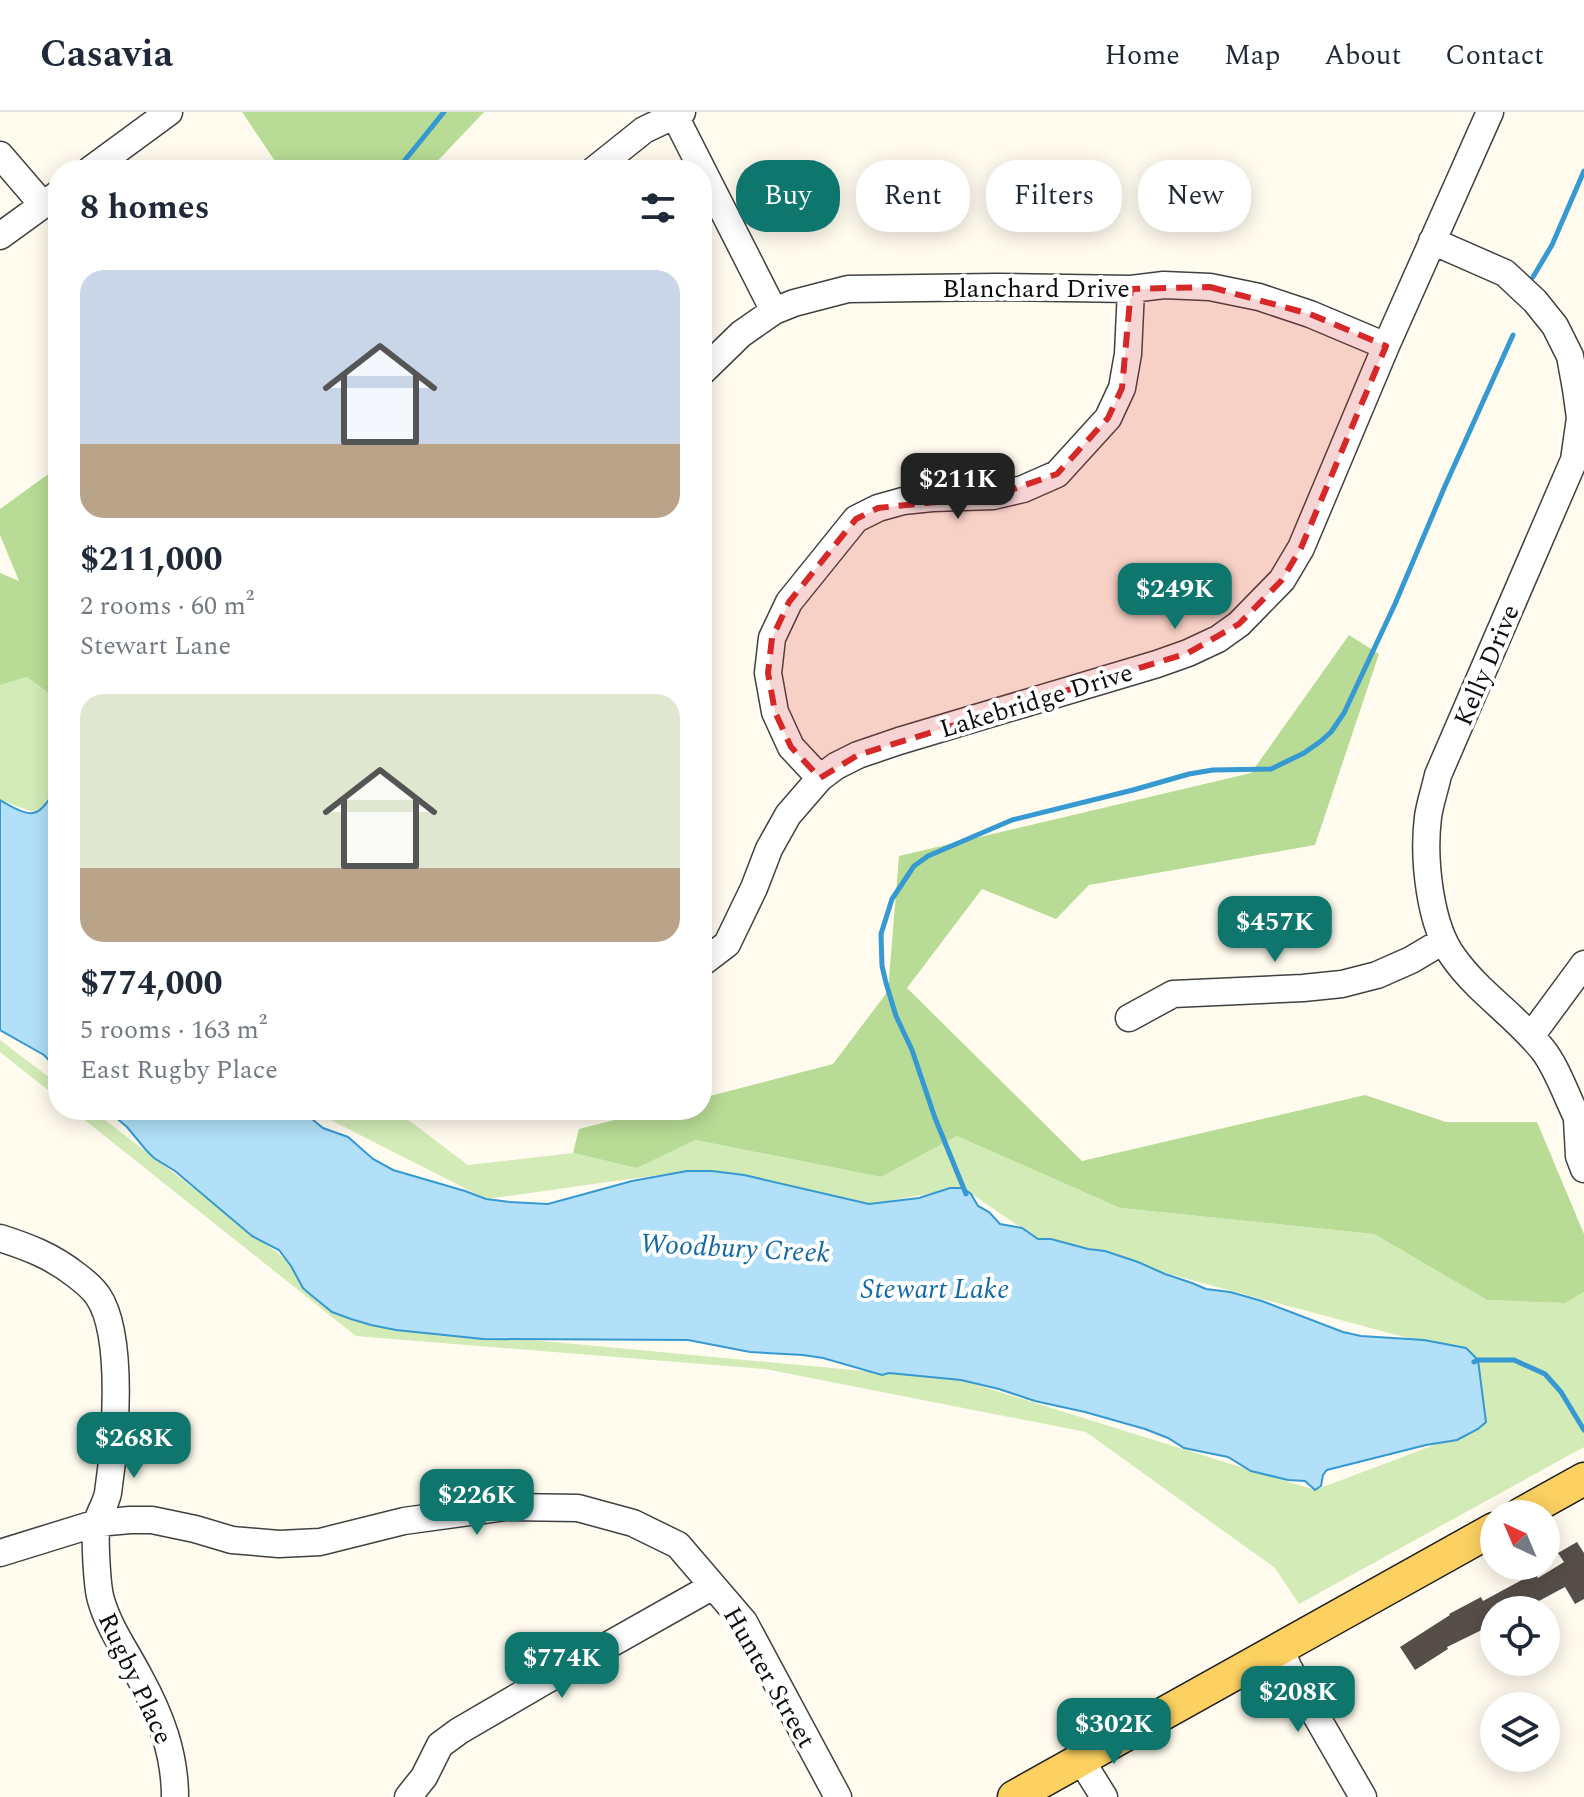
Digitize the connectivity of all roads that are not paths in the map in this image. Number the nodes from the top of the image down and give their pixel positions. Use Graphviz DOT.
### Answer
graph roads {
  1 [pos="169,112"];
  2 [pos="1489,112"];
  3 [pos="678,114"];
  4 [pos="0,155"];
  5 [pos="104,160"];
  6 [pos="606,160"];
  7 [pos="700,160"];
  8 [pos="712,184"];
  9 [pos="48,197"];
  10 [pos="48,200"];
  11 [pos="0,236"];
  12 [pos="1432,241"];
  13 [pos="1131,289"];
  14 [pos="774,311"];
  15 [pos="1386,346"];
  16 [pos="712,362"];
  17 [pos="820,778"];
  18 [pos="1443,941"];
  19 [pos="712,955"];
  20 [pos="1584,964"];
  21 [pos="1129,1018"];
  22 [pos="1531,1036"];
  23 [pos="1580,1125"];
  24 [pos="1584,1169"];
  25 [pos="0,1238"];
  26 [pos="1584,1479"];
  27 [pos="1546,1500"];
  28 [pos="97,1523"];
  29 [pos="1480,1537"];
  30 [pos="0,1553"];
  31 [pos="713,1586"];
  32 [pos="1281,1648"];
  33 [pos="1081,1760"];
  34 [pos="175,1797"];
  35 [pos="408,1797"];
  36 [pos="838,1797"];
  37 [pos="1014,1797"];
  38 [pos="1104,1797"];
  39 [pos="1363,1797"];
  1 -- 5 [label="street"];
  2 -- 12 [label="street, Lakebridge Drive"];
  3 -- 6 [label="street"];
  3 -- 7 [label="street"];
  4 -- 9 [label="street"];
  8 -- 14 [label="street"];
  10 -- 11 [label="street"];
  12 -- 15 [label="street, Lakebridge Drive"];
  12 -- 18 [label="street, Kelly Drive"];
  13 -- 14 [label="street, Blanchard Drive"];
  13 -- 15 [label="street, Blanchard Drive"];
  13 -- 17 [label="street"];
  14 -- 16 [label="street, Blanchard Drive"];
  15 -- 17 [label="street, Lakebridge Drive"];
  17 -- 19 [label="street, Lakebridge Drive"];
  18 -- 21 [label="street"];
  18 -- 22 [label="street, Kelly Drive"];
  20 -- 22 [label="street"];
  22 -- 23 [label="street, Kelly Drive"];
  23 -- 24 [label="street, Kelly Drive"];
  25 -- 28 [label="street, Rugby Place"];
  26 -- 27 [label="main road"];
  28 -- 30 [label="street, Hunter Street"];
  28 -- 31 [label="street, Hunter Street"];
  28 -- 34 [label="street, Rugby Place"];
  29 -- 32 [label="main road"];
  31 -- 35 [label="street"];
  31 -- 36 [label="street, Hunter Street"];
  32 -- 33 [label="main road"];
  32 -- 39 [label="street"];
  33 -- 37 [label="main road"];
  33 -- 38 [label="street"];
}
